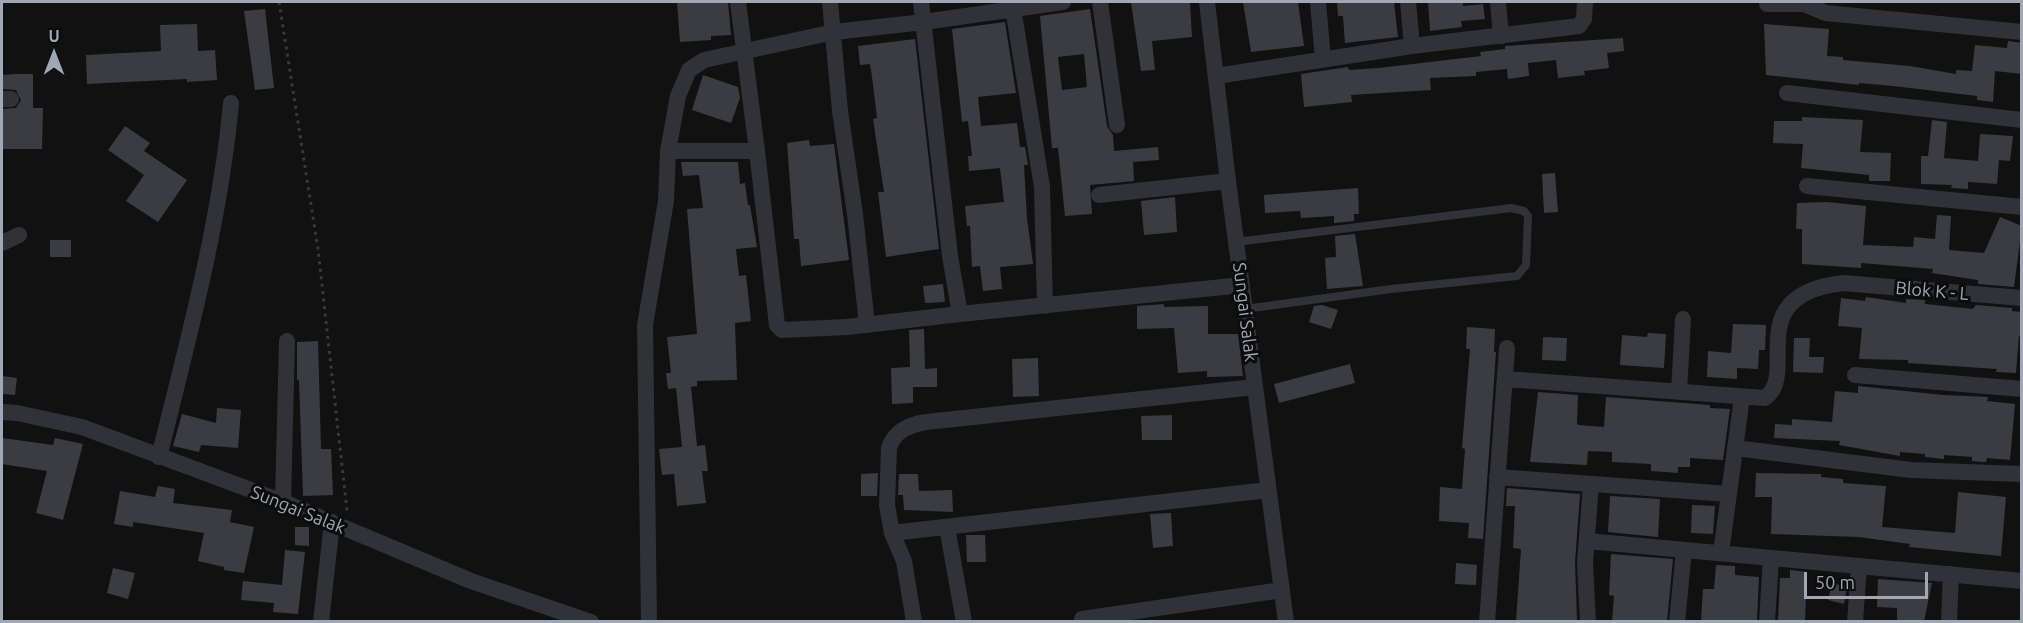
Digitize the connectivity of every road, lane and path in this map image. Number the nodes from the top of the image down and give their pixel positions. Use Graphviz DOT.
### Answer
graph roads {
  1 [pos="279,2"];
  2 [pos="738,2"];
  3 [pos="830,2"];
  4 [pos="921,2"];
  5 [pos="1062,2"];
  6 [pos="1100,2"];
  7 [pos="1207,2"];
  8 [pos="1318,2"];
  9 [pos="1408,2"];
  10 [pos="1498,2"];
  11 [pos="1585,2"];
  12 [pos="1767,4"];
  13 [pos="1012,5"];
  14 [pos="924,22"];
  15 [pos="834,32"];
  16 [pos="2022,32"];
  17 [pos="1501,36"];
  18 [pos="1412,46"];
  19 [pos="745,52"];
  20 [pos="1323,59"];
  21 [pos="1216,76"];
  22 [pos="1787,93"];
  23 [pos="231,103"];
  24 [pos="2022,120"];
  25 [pos="1117,125"];
  26 [pos="668,151"];
  27 [pos="757,151"];
  28 [pos="1228,181"];
  29 [pos="1807,186"];
  30 [pos="1099,195"];
  31 [pos="2022,207"];
  32 [pos="19,235"];
  33 [pos="1236,242"];
  34 [pos="2,243"];
  35 [pos="1242,285"];
  36 [pos="2022,298"];
  37 [pos="1045,306"];
  38 [pos="1245,309"];
  39 [pos="960,314"];
  40 [pos="1683,319"];
  41 [pos="867,325"];
  42 [pos="287,341"];
  43 [pos="1507,348"];
  44 [pos="1855,375"];
  45 [pos="1504,379"];
  46 [pos="1255,387"];
  47 [pos="2022,390"];
  48 [pos="1679,392"];
  49 [pos="1742,397"];
  50 [pos="2,412"];
  51 [pos="1735,448"];
  52 [pos="159,457"];
  53 [pos="2022,474"];
  54 [pos="1497,477"];
  55 [pos="1591,484"];
  56 [pos="1268,490"];
  57 [pos="1729,494"];
  58 [pos="283,502"];
  59 [pos="332,522"];
  60 [pos="947,527"];
  61 [pos="349,530"];
  62 [pos="892,533"];
  63 [pos="1587,541"];
  64 [pos="1684,550"];
  65 [pos="1721,553"];
  66 [pos="1771,558"];
  67 [pos="1859,566"];
  68 [pos="1951,574"];
  69 [pos="2022,581"];
  70 [pos="1282,590"];
  71 [pos="1082,619"];
  72 [pos="321,621"];
  73 [pos="591,621"];
  74 [pos="650,621"];
  75 [pos="914,621"];
  76 [pos="964,621"];
  77 [pos="1286,621"];
  78 [pos="1487,621"];
  79 [pos="1587,621"];
  80 [pos="1677,621"];
  81 [pos="1767,621"];
  82 [pos="1855,621"];
  83 [pos="1949,621"];
  1 -- 61 [label="path"];
  2 -- 19 [label="street"];
  3 -- 15 [label="street"];
  4 -- 14 [label="street"];
  5 -- 13 [label="street"];
  6 -- 25 [label="street"];
  7 -- 21 [label="street, Sungai Salak"];
  8 -- 20 [label="street"];
  9 -- 18 [label="street"];
  10 -- 17 [label="street"];
  11 -- 17 [label="street"];
  12 -- 16 [label="street"];
  13 -- 14 [label="street"];
  13 -- 37 [label="street"];
  14 -- 15 [label="street"];
  14 -- 39 [label="street"];
  15 -- 19 [label="street"];
  15 -- 41 [label="street"];
  17 -- 18 [label="street"];
  18 -- 20 [label="street"];
  19 -- 26 [label="street"];
  19 -- 27 [label="street"];
  20 -- 21 [label="street"];
  21 -- 28 [label="street, Sungai Salak"];
  22 -- 24 [label="street"];
  23 -- 52 [label="street"];
  26 -- 27 [label="street"];
  26 -- 74 [label="street"];
  27 -- 41 [label="street"];
  28 -- 30 [label="street"];
  28 -- 33 [label="street, Sungai Salak"];
  29 -- 31 [label="street"];
  32 -- 34 [label="street"];
  33 -- 35 [label="street, Sungai Salak"];
  33 -- 38 [label="lane"];
  35 -- 37 [label="street"];
  35 -- 38 [label="street, Sungai Salak"];
  36 -- 49 [label="street, Blok K - L"];
  37 -- 39 [label="street"];
  38 -- 46 [label="street, Sungai Salak"];
  39 -- 41 [label="street"];
  40 -- 48 [label="street"];
  42 -- 58 [label="street"];
  43 -- 45 [label="street"];
  44 -- 47 [label="street"];
  45 -- 48 [label="street"];
  45 -- 54 [label="street"];
  46 -- 56 [label="street, Sungai Salak"];
  46 -- 62 [label="street"];
  48 -- 49 [label="street"];
  49 -- 51 [label="street"];
  50 -- 52 [label="street, Sungai Salak"];
  51 -- 53 [label="street"];
  51 -- 57 [label="street"];
  52 -- 58 [label="street, Sungai Salak"];
  54 -- 55 [label="street"];
  54 -- 78 [label="street"];
  55 -- 57 [label="street"];
  55 -- 63 [label="street"];
  56 -- 60 [label="street"];
  56 -- 70 [label="street, Sungai Salak"];
  57 -- 65 [label="street"];
  58 -- 59 [label="street, Sungai Salak"];
  59 -- 61 [label="street, Sungai Salak"];
  59 -- 72 [label="street"];
  60 -- 62 [label="street"];
  60 -- 76 [label="street"];
  61 -- 73 [label="street, Sungai Salak"];
  62 -- 75 [label="street"];
  63 -- 64 [label="street"];
  63 -- 79 [label="street"];
  64 -- 65 [label="street"];
  64 -- 80 [label="street"];
  65 -- 66 [label="street"];
  66 -- 67 [label="street"];
  66 -- 81 [label="street"];
  67 -- 68 [label="street"];
  67 -- 82 [label="street"];
  68 -- 69 [label="street"];
  68 -- 83 [label="street"];
  70 -- 71 [label="street"];
  70 -- 77 [label="street, Sungai Salak"];
}
